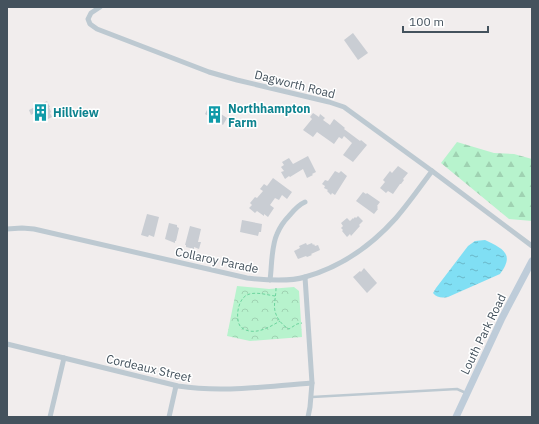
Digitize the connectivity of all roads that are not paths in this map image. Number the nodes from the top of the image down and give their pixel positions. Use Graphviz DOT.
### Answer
graph roads {
  1 [pos="100,7"];
  2 [pos="432,171"];
  3 [pos="305,202"];
  4 [pos="7,229"];
  5 [pos="532,246"];
  6 [pos="532,261"];
  7 [pos="305,277"];
  8 [pos="270,280"];
  9 [pos="7,344"];
  10 [pos="64,358"];
  11 [pos="312,384"];
  12 [pos="176,386"];
  13 [pos="467,393"];
  14 [pos="312,397"];
  15 [pos="50,417"];
  16 [pos="169,417"];
  17 [pos="308,417"];
  18 [pos="456,417"];
  1 -- 2 [label="street, Dagworth Road"];
  2 -- 5 [label="street, Dagworth Road"];
  2 -- 7 [label="street, Collaroy Parade"];
  3 -- 8 [label="street"];
  4 -- 8 [label="street, Collaroy Parade"];
  6 -- 13 [label="street, Louth Park Road"];
  7 -- 8 [label="street, Collaroy Parade"];
  7 -- 11 [label="street"];
  9 -- 10 [label="street, Cordeaux Street"];
  10 -- 12 [label="street, Cordeaux Street"];
  10 -- 15 [label="street"];
  11 -- 12 [label="street, Cordeaux Street"];
  11 -- 14 [label="street"];
  12 -- 16 [label="street"];
  13 -- 14 [label="lane"];
  13 -- 18 [label="street, Louth Park Road"];
  14 -- 17 [label="street"];
}
